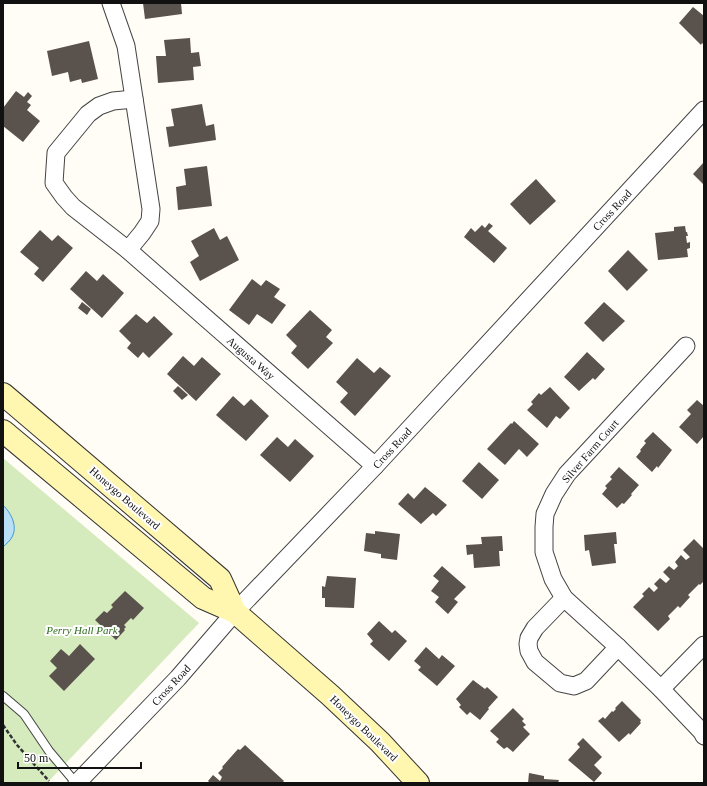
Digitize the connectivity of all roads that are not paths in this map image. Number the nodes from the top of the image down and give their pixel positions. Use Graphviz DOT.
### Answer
graph roads {
  1 [pos="111,3"];
  2 [pos="134,99"];
  3 [pos="704,110"];
  4 [pos="128,250"];
  5 [pos="686,346"];
  6 [pos="3,394"];
  7 [pos="3,431"];
  8 [pos="375,466"];
  9 [pos="564,598"];
  10 [pos="235,612"];
  11 [pos="618,647"];
  12 [pos="701,654"];
  13 [pos="661,689"];
  14 [pos="3,696"];
  15 [pos="704,736"];
  16 [pos="76,783"];
  17 [pos="418,783"];
  1 -- 2 [label="street"];
  2 -- 4 [label="street"];
  2 -- 4 [label="street, Augusta Way"];
  3 -- 8 [label="street, Cross Road"];
  4 -- 8 [label="street, Augusta Way"];
  5 -- 9 [label="street, Silver Farm Court"];
  6 -- 10 [label="main road, Honeygo Boulevard"];
  7 -- 10 [label="main road, Honeygo Boulevard"];
  8 -- 10 [label="street, Cross Road"];
  9 -- 11 [label="street, Silver Farm Court"];
  9 -- 11 [label="street"];
  10 -- 16 [label="street, Cross Road"];
  10 -- 17 [label="main road, Honeygo Boulevard"];
  11 -- 13 [label="street, Silver Farm Court"];
  12 -- 13 [label="street"];
  13 -- 15 [label="street, Silver Farm Court"];
  14 -- 16 [label="lane"];
}
